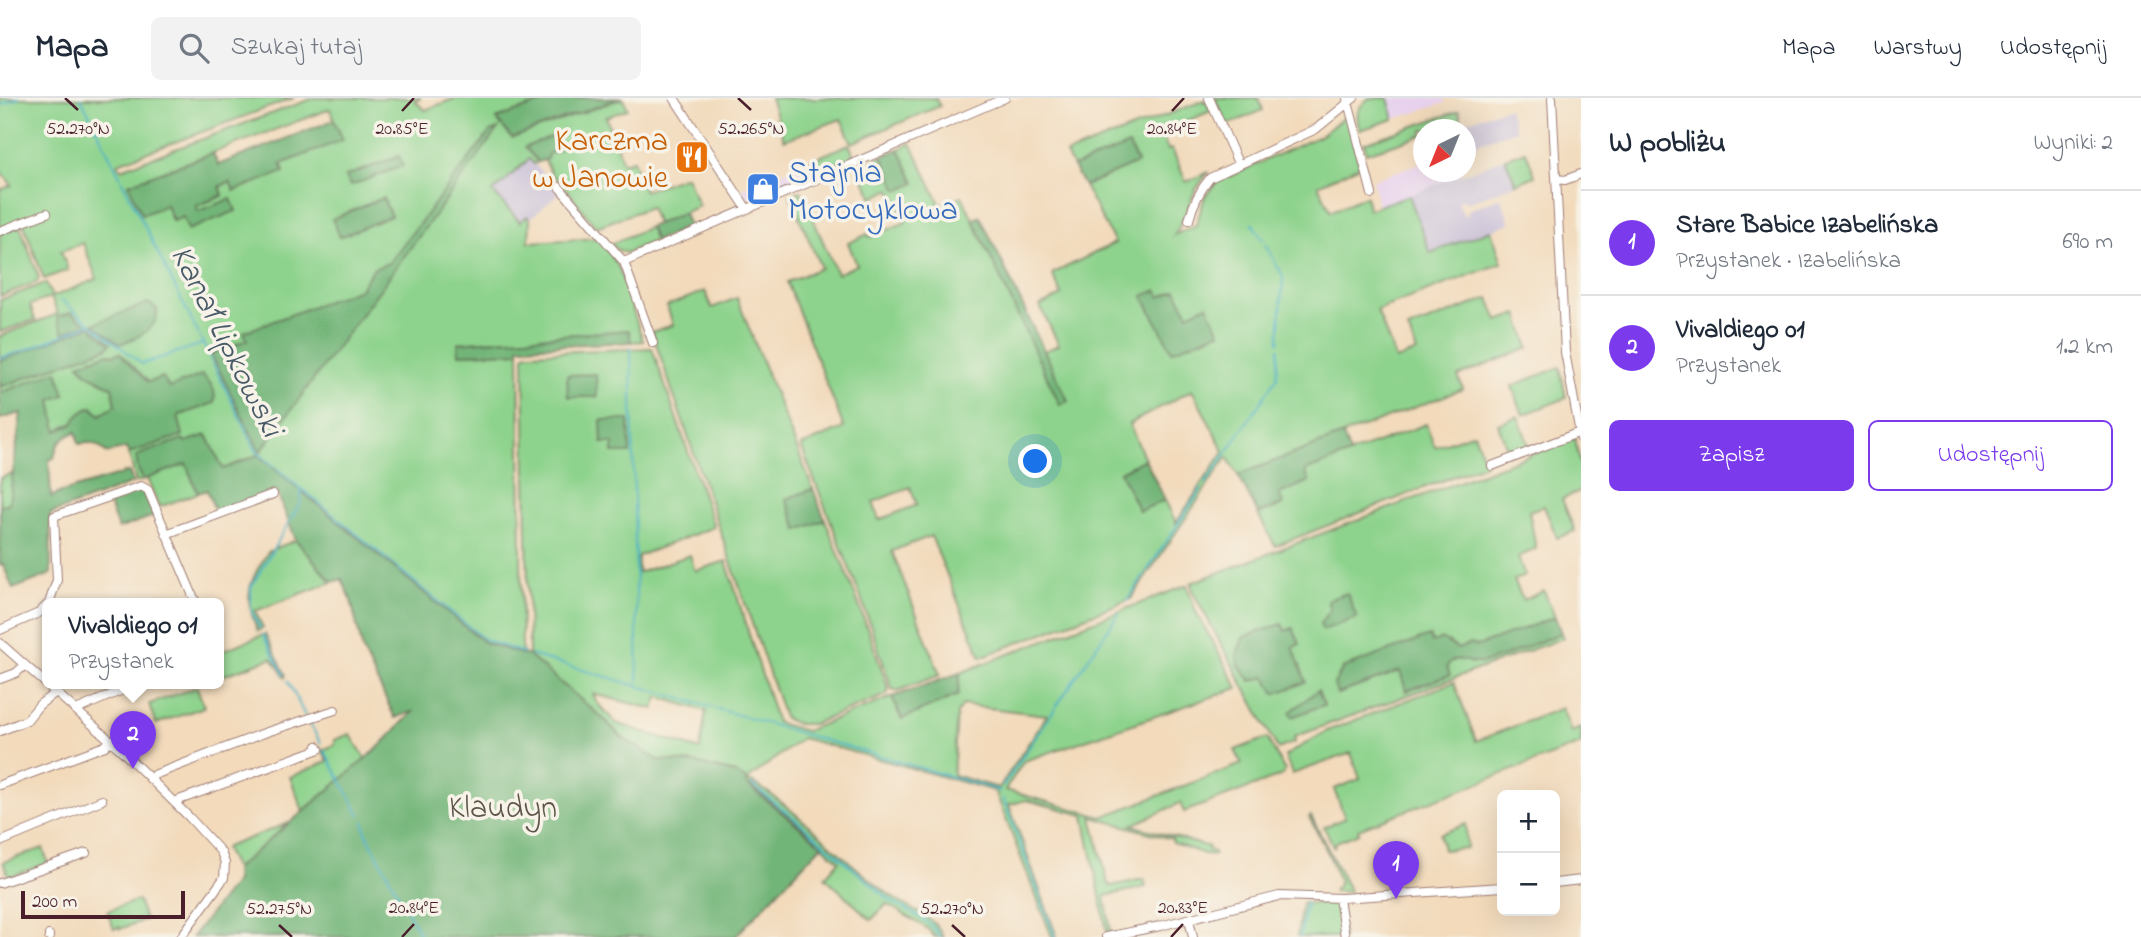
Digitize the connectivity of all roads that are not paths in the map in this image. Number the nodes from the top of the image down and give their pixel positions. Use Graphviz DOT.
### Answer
graph roads {
  1 [pos="674,98"];
  2 [pos="1005,98"];
  3 [pos="1209,98"];
  4 [pos="1552,98"];
  5 [pos="1349,99"];
  6 [pos="1238,163"];
  7 [pos="1581,174"];
  8 [pos="1557,179"];
  9 [pos="559,187"];
  10 [pos="1372,194"];
  11 [pos="747,209"];
  12 [pos="47,213"];
  13 [pos="1189,220"];
  14 [pos="0,231"];
  15 [pos="624,262"];
  16 [pos="653,343"];
  17 [pos="1580,436"];
  18 [pos="1492,466"];
  19 [pos="272,494"];
  20 [pos="166,534"];
  21 [pos="50,598"];
  22 [pos="194,598"];
  23 [pos="42,611"];
  24 [pos="0,630"];
  25 [pos="0,643"];
  26 [pos="26,665"];
  27 [pos="0,679"];
  28 [pos="42,679"];
  29 [pos="53,689"];
  30 [pos="125,689"];
  31 [pos="56,692"];
  32 [pos="76,710"];
  33 [pos="335,710"];
  34 [pos="0,731"];
  35 [pos="111,740"];
  36 [pos="317,746"];
  37 [pos="150,779"];
  38 [pos="0,785"];
  39 [pos="102,800"];
  40 [pos="175,803"];
  41 [pos="0,842"];
  42 [pos="86,853"];
  43 [pos="1581,880"];
  44 [pos="1560,882"];
  45 [pos="0,883"];
  46 [pos="1497,887"];
  47 [pos="1339,898"];
  48 [pos="1189,919"];
  49 [pos="181,937"];
  50 [pos="1106,937"];
  51 [pos="1193,937"];
  52 [pos="1345,937"];
  1 -- 11 [label="street"];
  2 -- 11 [label="street"];
  3 -- 6 [label="street"];
  4 -- 8 [label="street"];
  5 -- 6 [label="street"];
  5 -- 10 [label="street"];
  6 -- 13 [label="street"];
  7 -- 8 [label="street"];
  8 -- 17 [label="street"];
  9 -- 15 [label="street"];
  11 -- 15 [label="street"];
  12 -- 14 [label="street"];
  15 -- 16 [label="street"];
  17 -- 18 [label="street"];
  19 -- 20 [label="street"];
  20 -- 21 [label="street"];
  20 -- 22 [label="street"];
  23 -- 24 [label="street"];
  25 -- 26 [label="street"];
  26 -- 27 [label="street"];
  26 -- 28 [label="street"];
  29 -- 31 [label="street"];
  30 -- 32 [label="street"];
  31 -- 32 [label="street"];
  31 -- 34 [label="street"];
  32 -- 35 [label="street"];
  33 -- 37 [label="street"];
  35 -- 37 [label="street"];
  35 -- 38 [label="street"];
  36 -- 40 [label="street"];
  37 -- 40 [label="street"];
  39 -- 41 [label="street"];
  40 -- 49 [label="street"];
  42 -- 45 [label="street"];
  43 -- 44 [label="street"];
  46 -- 47 [label="street"];
  47 -- 48 [label="street"];
  47 -- 52 [label="street"];
  48 -- 50 [label="street"];
  48 -- 51 [label="street"];
}
